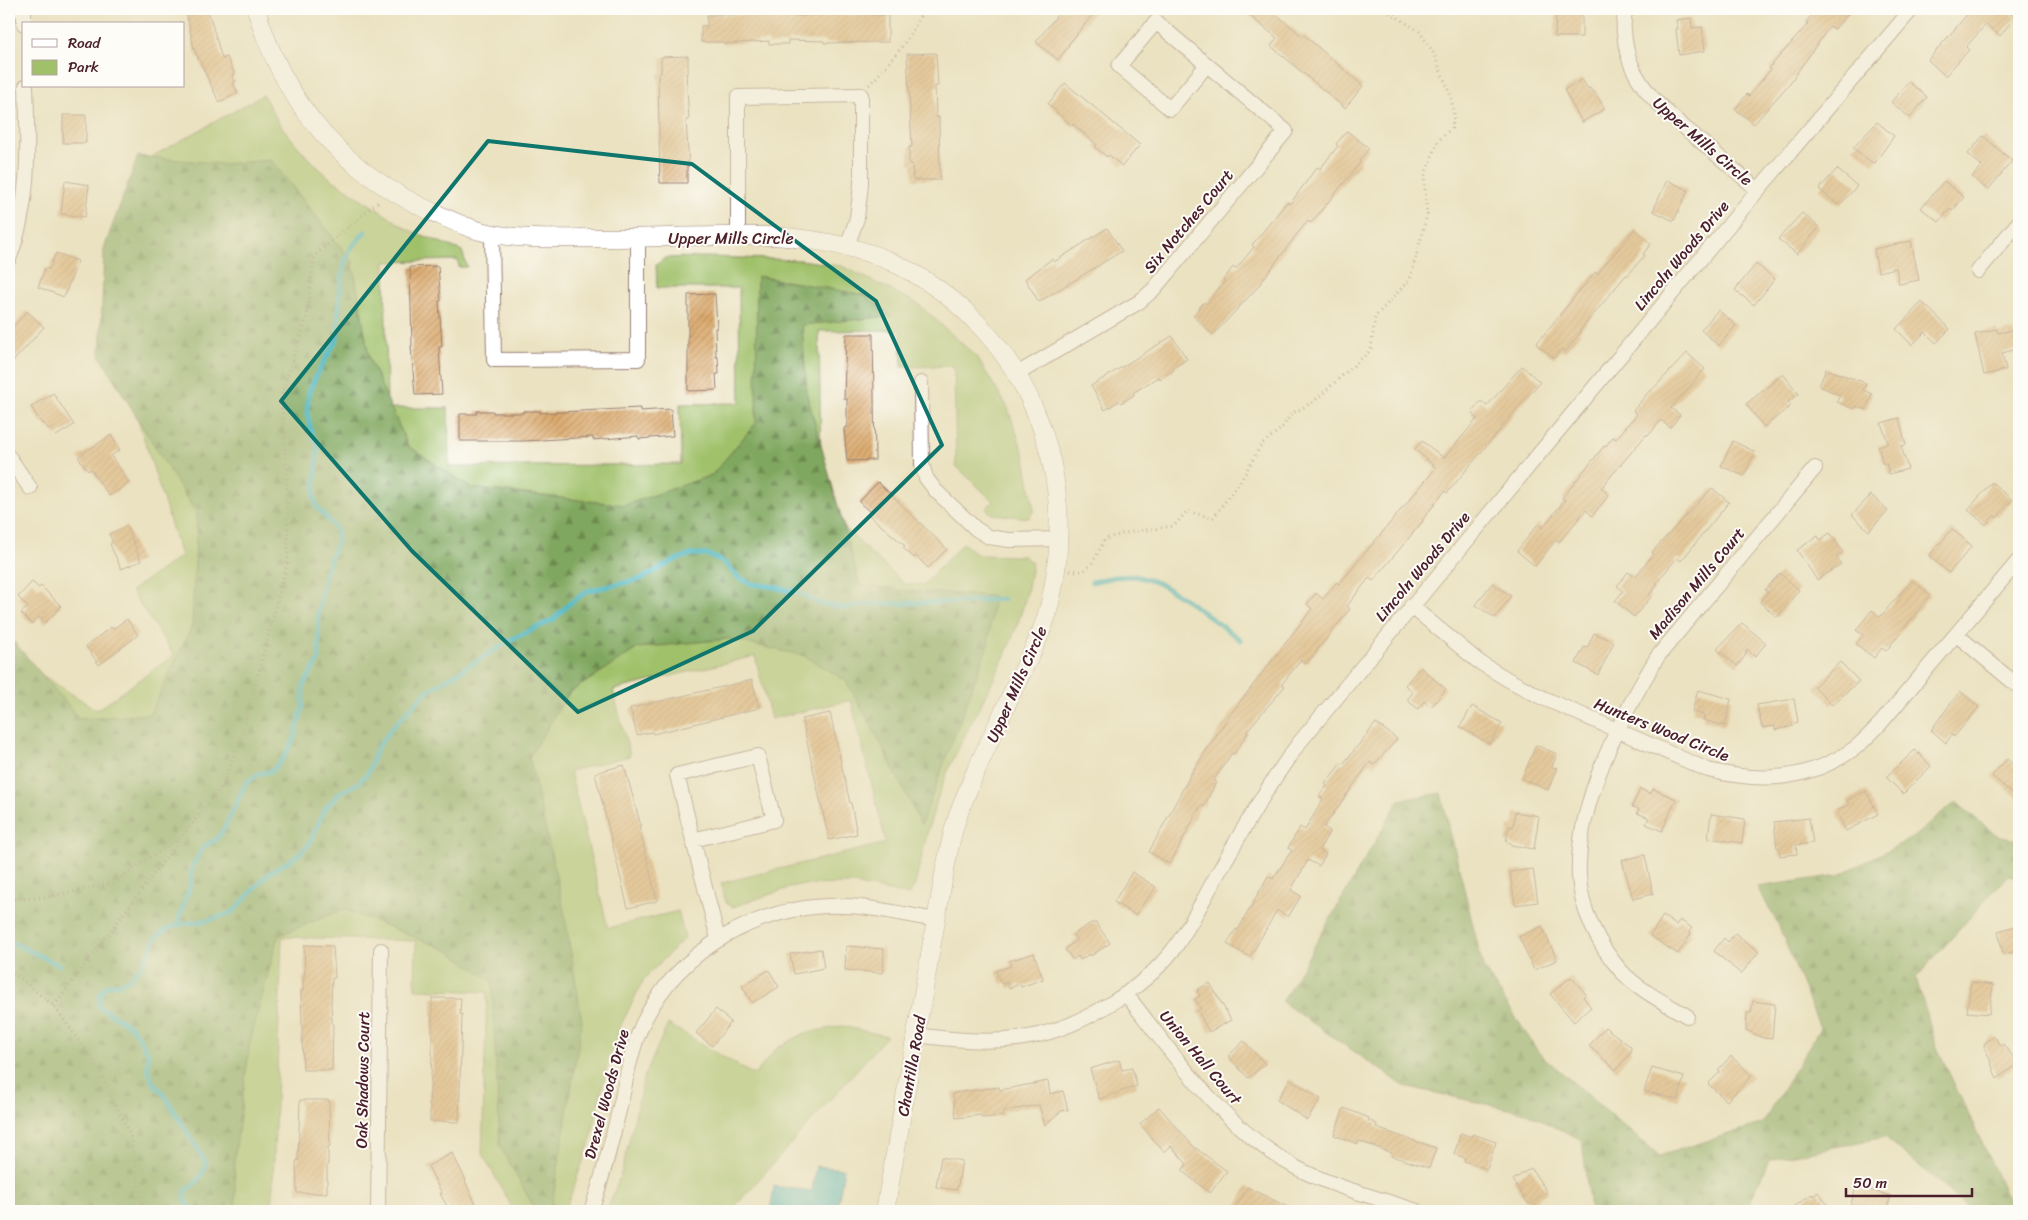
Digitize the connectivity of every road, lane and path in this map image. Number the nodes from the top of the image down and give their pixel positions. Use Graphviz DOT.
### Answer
graph roads {
  1 [pos="24,9"];
  2 [pos="256,9"];
  3 [pos="923,9"];
  4 [pos="1384,9"];
  5 [pos="1626,9"];
  6 [pos="1912,9"];
  7 [pos="9,10"];
  8 [pos="24,22"];
  9 [pos="1207,65"];
  10 [pos="26,88"];
  11 [pos="861,95"];
  12 [pos="391,190"];
  13 [pos="1758,190"];
  14 [pos="2019,222"];
  15 [pos="492,234"];
  16 [pos="738,236"];
  17 [pos="638,238"];
  18 [pos="847,247"];
  19 [pos="9,259"];
  20 [pos="1978,271"];
  21 [pos="1017,374"];
  22 [pos="921,383"];
  23 [pos="9,457"];
  24 [pos="1816,468"];
  25 [pos="30,488"];
  26 [pos="1060,539"];
  27 [pos="2019,560"];
  28 [pos="1057,570"];
  29 [pos="1411,606"];
  30 [pos="1957,635"];
  31 [pos="2019,687"];
  32 [pos="1618,730"];
  33 [pos="183,835"];
  34 [pos="693,840"];
  35 [pos="9,899"];
  36 [pos="936,920"];
  37 [pos="718,939"];
  38 [pos="382,950"];
  39 [pos="9,969"];
  40 [pos="1126,994"];
  41 [pos="54,1006"];
  42 [pos="1687,1016"];
  43 [pos="917,1035"];
  44 [pos="143,1211"];
  45 [pos="378,1211"];
  46 [pos="591,1211"];
  47 [pos="885,1211"];
  48 [pos="1417,1211"];
  1 -- 7 [label="street"];
  1 -- 8 [label="street"];
  2 -- 12 [label="street, Upper Mills Circle"];
  3 -- 11 [label="path"];
  4 -- 28 [label="path"];
  5 -- 13 [label="street, Upper Mills Circle"];
  6 -- 13 [label="street, Lincoln Woods Drive"];
  9 -- 9 [label="street, Six Notches Court"];
  9 -- 21 [label="street, Six Notches Court"];
  10 -- 19 [label="street"];
  11 -- 16 [label="street"];
  11 -- 18 [label="street"];
  12 -- 15 [label="street, Upper Mills Circle"];
  12 -- 33 [label="path"];
  13 -- 29 [label="street, Lincoln Woods Drive"];
  14 -- 20 [label="street"];
  15 -- 17 [label="street, Upper Mills Circle"];
  15 -- 17 [label="street"];
  16 -- 17 [label="street, Upper Mills Circle"];
  16 -- 18 [label="street, Upper Mills Circle"];
  18 -- 21 [label="street, Upper Mills Circle"];
  21 -- 26 [label="street, Upper Mills Circle"];
  22 -- 26 [label="street"];
  23 -- 25 [label="street"];
  24 -- 32 [label="street, Madison Mills Court"];
  26 -- 28 [label="street, Upper Mills Circle"];
  27 -- 30 [label="street, Hunters Wood Circle"];
  28 -- 36 [label="street, Upper Mills Circle"];
  29 -- 32 [label="street, Hunters Wood Circle"];
  29 -- 40 [label="street, Lincoln Woods Drive"];
  30 -- 31 [label="street"];
  30 -- 32 [label="street, Hunters Wood Circle"];
  32 -- 42 [label="street, Madison Mills Court"];
  33 -- 35 [label="path"];
  33 -- 41 [label="path"];
  34 -- 34 [label="street"];
  34 -- 37 [label="street"];
  36 -- 37 [label="street, Drexel Woods Drive"];
  36 -- 43 [label="street, Chantilla Road"];
  37 -- 46 [label="street, Drexel Woods Drive"];
  38 -- 45 [label="street, Oak Shadows Court"];
  39 -- 41 [label="path"];
  40 -- 43 [label="street, Lincoln Woods Drive"];
  40 -- 48 [label="street, Union Hall Court"];
  41 -- 44 [label="path"];
  43 -- 47 [label="street, Chantilla Road"];
}
